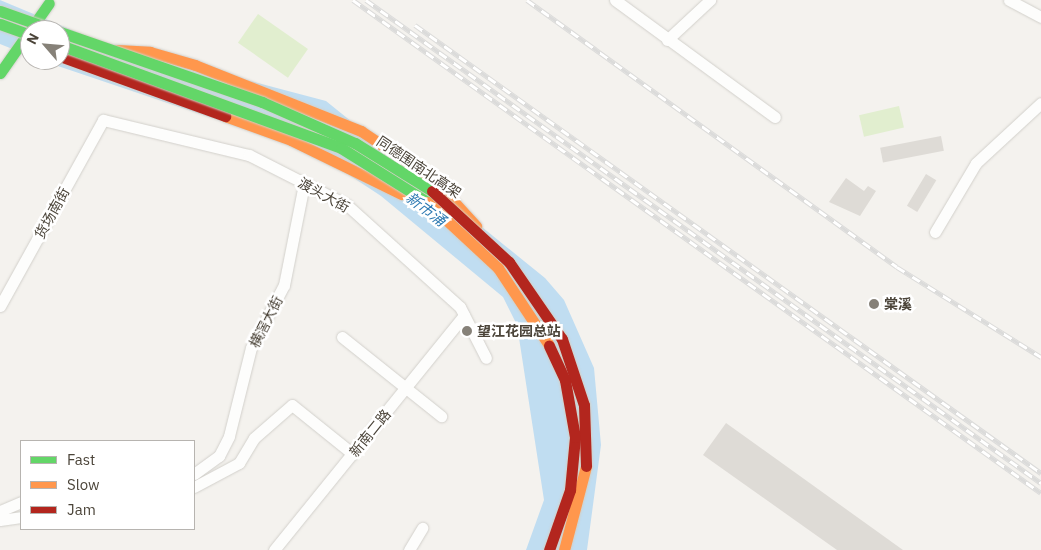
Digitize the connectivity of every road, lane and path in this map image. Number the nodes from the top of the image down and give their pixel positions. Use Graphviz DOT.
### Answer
graph roads {
  1 [pos="615,0"];
  2 [pos="710,0"];
  3 [pos="1009,0"];
  4 [pos="46,5"];
  5 [pos="0,11"];
  6 [pos="1041,17"];
  7 [pos="26,20"];
  8 [pos="37,20"];
  9 [pos="0,24"];
  10 [pos="20,34"];
  11 [pos="70,35"];
  12 [pos="667,40"];
  13 [pos="20,47"];
  14 [pos="70,49"];
  15 [pos="70,50"];
  16 [pos="70,60"];
  17 [pos="3,68"];
  18 [pos="1041,103"];
  19 [pos="775,117"];
  20 [pos="104,120"];
  21 [pos="304,184"];
  22 [pos="450,221"];
  23 [pos="935,232"];
  24 [pos="483,235"];
  25 [pos="0,306"];
  26 [pos="464,314"];
  27 [pos="342,337"];
  28 [pos="486,358"];
  29 [pos="405,388"];
  30 [pos="440,416"];
  31 [pos="353,454"];
  32 [pos="195,473"];
  33 [pos="195,486"];
  34 [pos="20,502"];
  35 [pos="0,511"];
  36 [pos="20,517"];
  37 [pos="0,520"];
  38 [pos="422,528"];
  39 [pos="274,550"];
  40 [pos="409,550"];
  41 [pos="549,550"];
  42 [pos="564,550"];
  1 -- 12 [label="street"];
  2 -- 12 [label="street"];
  3 -- 6 [label="street"];
  4 -- 8 [label="main road, bridge"];
  5 -- 7 [label="main road, bridge"];
  9 -- 10 [label="main road, bridge"];
  11 -- 24 [label="main road, 同德围南北高架, bridge"];
  12 -- 19 [label="street"];
  13 -- 17 [label="main road"];
  14 -- 24 [label="main road, bridge"];
  15 -- 22 [label="main road, 同德围南北高架, bridge"];
  16 -- 22 [label="main road, bridge"];
  18 -- 23 [label="street"];
  20 -- 21 [label="street, 渡头大街"];
  20 -- 25 [label="street, 货场南街"];
  21 -- 26 [label="street, 渡头大街"];
  21 -- 32 [label="street, 横滘大街"];
  22 -- 41 [label="main road, 同德围南北高架, bridge"];
  24 -- 42 [label="main road, 同德围南北高架, bridge"];
  26 -- 28 [label="street, 渡头大街"];
  26 -- 29 [label="street, 新南二路"];
  27 -- 29 [label="street"];
  29 -- 30 [label="street"];
  29 -- 31 [label="street, 新南二路"];
  31 -- 33 [label="street"];
  31 -- 39 [label="street, 新南二路"];
  34 -- 35 [label="street"];
  36 -- 37 [label="street"];
  38 -- 40 [label="street"];
}
